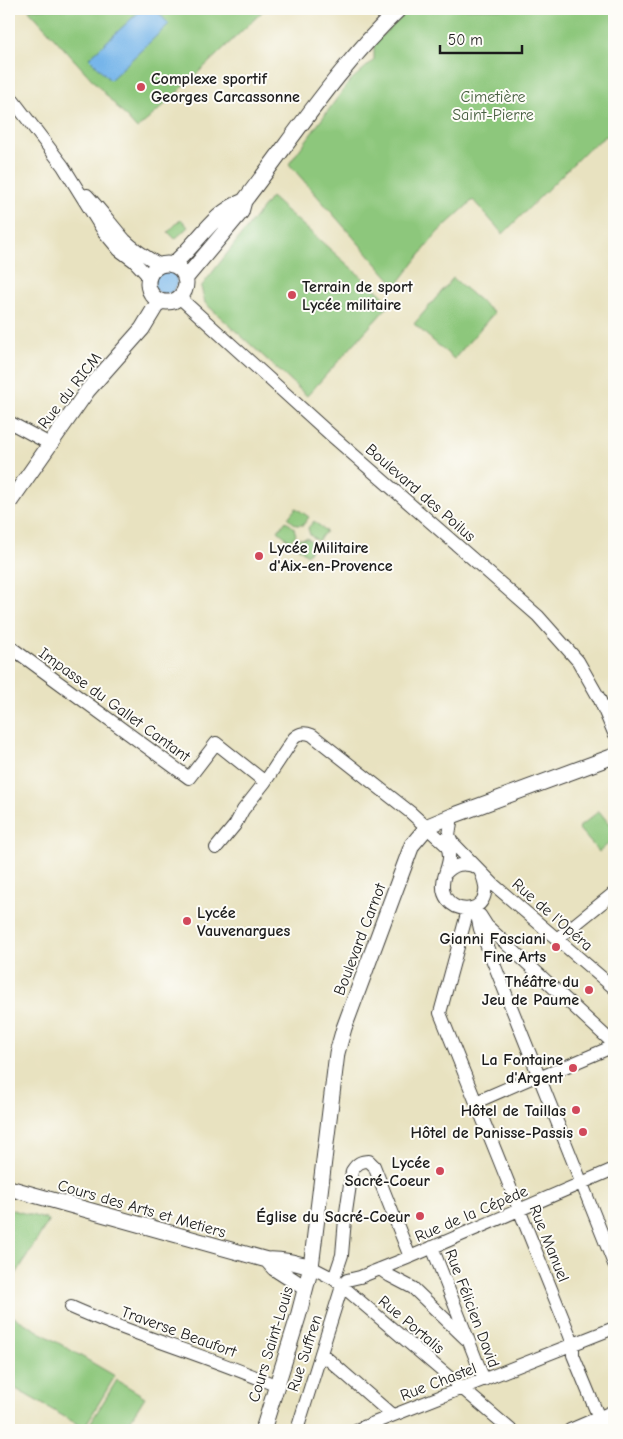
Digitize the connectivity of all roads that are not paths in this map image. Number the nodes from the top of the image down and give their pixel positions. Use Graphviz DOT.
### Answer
graph roads {
  1 [pos="400,9"];
  2 [pos="9,95"];
  3 [pos="74,182"];
  4 [pos="244,201"];
  5 [pos="166,265"];
  6 [pos="149,277"];
  7 [pos="185,279"];
  8 [pos="179,297"];
  9 [pos="159,301"];
  10 [pos="9,422"];
  11 [pos="50,444"];
  12 [pos="9,503"];
  13 [pos="9,646"];
  14 [pos="614,732"];
  15 [pos="614,756"];
  16 [pos="265,782"];
  17 [pos="452,816"];
  18 [pos="428,826"];
  19 [pos="216,848"];
  20 [pos="478,869"];
  21 [pos="445,874"];
  22 [pos="614,893"];
  23 [pos="472,908"];
  24 [pos="557,939"];
  25 [pos="614,988"];
  26 [pos="614,1045"];
  27 [pos="539,1078"];
  28 [pos="476,1102"];
  29 [pos="614,1169"];
  30 [pos="581,1183"];
  31 [pos="9,1188"];
  32 [pos="519,1210"];
  33 [pos="432,1247"];
  34 [pos="410,1257"];
  35 [pos="267,1260"];
  36 [pos="614,1264"];
  37 [pos="311,1267"];
  38 [pos="380,1269"];
  39 [pos="338,1283"];
  40 [pos="305,1288"];
  41 [pos="71,1307"];
  42 [pos="614,1328"];
  43 [pos="469,1341"];
  44 [pos="573,1345"];
  45 [pos="322,1353"];
  46 [pos="484,1380"];
  47 [pos="277,1386"];
  48 [pos="463,1388"];
  49 [pos="392,1415"];
  50 [pos="609,1419"];
  51 [pos="262,1430"];
  52 [pos="296,1430"];
  53 [pos="356,1430"];
  54 [pos="511,1430"];
  55 [pos="570,1430"];
  1 -- 4 [label="main road"];
  2 -- 3 [label="street"];
  3 -- 5 [label="street"];
  3 -- 6 [label="street"];
  4 -- 5 [label="main road"];
  4 -- 7 [label="main road"];
  5 -- 6 [label="main road"];
  5 -- 7 [label="main road"];
  6 -- 9 [label="main road"];
  7 -- 8 [label="main road"];
  8 -- 9 [label="main road"];
  8 -- 14 [label="street, Boulevard des Poilus"];
  9 -- 11 [label="main road, Rue du RICM"];
  10 -- 11 [label="street"];
  11 -- 12 [label="main road, Rue du RICM"];
  13 -- 16 [label="street, Impasse du Gallet Cantant"];
  15 -- 17 [label="main road"];
  16 -- 18 [label="street"];
  16 -- 19 [label="street"];
  17 -- 18 [label="main road"];
  17 -- 20 [label="street, Rue de l'Opéra"];
  18 -- 21 [label="street"];
  18 -- 37 [label="main road, Boulevard Carnot"];
  20 -- 21 [label="street"];
  20 -- 23 [label="street"];
  20 -- 24 [label="street, Rue de l'Opéra"];
  21 -- 23 [label="street"];
  22 -- 24 [label="street"];
  23 -- 26 [label="street"];
  23 -- 27 [label="street"];
  23 -- 28 [label="street, Rue Manuel"];
  24 -- 25 [label="street, Rue de l'Opéra"];
  26 -- 27 [label="street"];
  27 -- 28 [label="street"];
  27 -- 30 [label="street"];
  28 -- 32 [label="street, Rue Manuel"];
  29 -- 30 [label="street, Rue de la Cépède"];
  30 -- 32 [label="street, Rue de la Cépède"];
  30 -- 36 [label="street"];
  31 -- 35 [label="main road, Cours des Arts et Metiers"];
  32 -- 33 [label="street, Rue de la Cépède"];
  32 -- 44 [label="street, Rue Manuel"];
  33 -- 34 [label="street, Rue de la Cépède"];
  33 -- 43 [label="street, Rue Félicien David"];
  34 -- 38 [label="street, Rue de la Cépède"];
  34 -- 39 [label="street, Rue Suffren"];
  35 -- 37 [label="main road, Cours des Arts et Metiers"];
  35 -- 40 [label="main road, Cours des Arts et Metiers"];
  37 -- 39 [label="street, Rue Portalis"];
  37 -- 40 [label="main road, Cours Saint-Louis"];
  38 -- 39 [label="street, Rue de la Cépède"];
  38 -- 43 [label="street"];
  39 -- 45 [label="street, Rue Suffren"];
  39 -- 48 [label="street, Rue Portalis"];
  40 -- 47 [label="main road, Cours Saint-Louis"];
  41 -- 47 [label="street, Traverse Beaufort"];
  42 -- 44 [label="street, Rue Chastel"];
  43 -- 46 [label="street, Rue Félicien David"];
  44 -- 46 [label="street, Rue Chastel"];
  44 -- 50 [label="street, Rue Manuel"];
  45 -- 49 [label="street"];
  45 -- 52 [label="street, Rue Suffren"];
  46 -- 48 [label="street, Rue Chastel"];
  47 -- 51 [label="main road, Cours Saint-Louis"];
  48 -- 49 [label="street, Rue Chastel"];
  48 -- 54 [label="street, Rue Portalis"];
  49 -- 53 [label="street, Rue Chastel"];
  50 -- 55 [label="street"];
}
